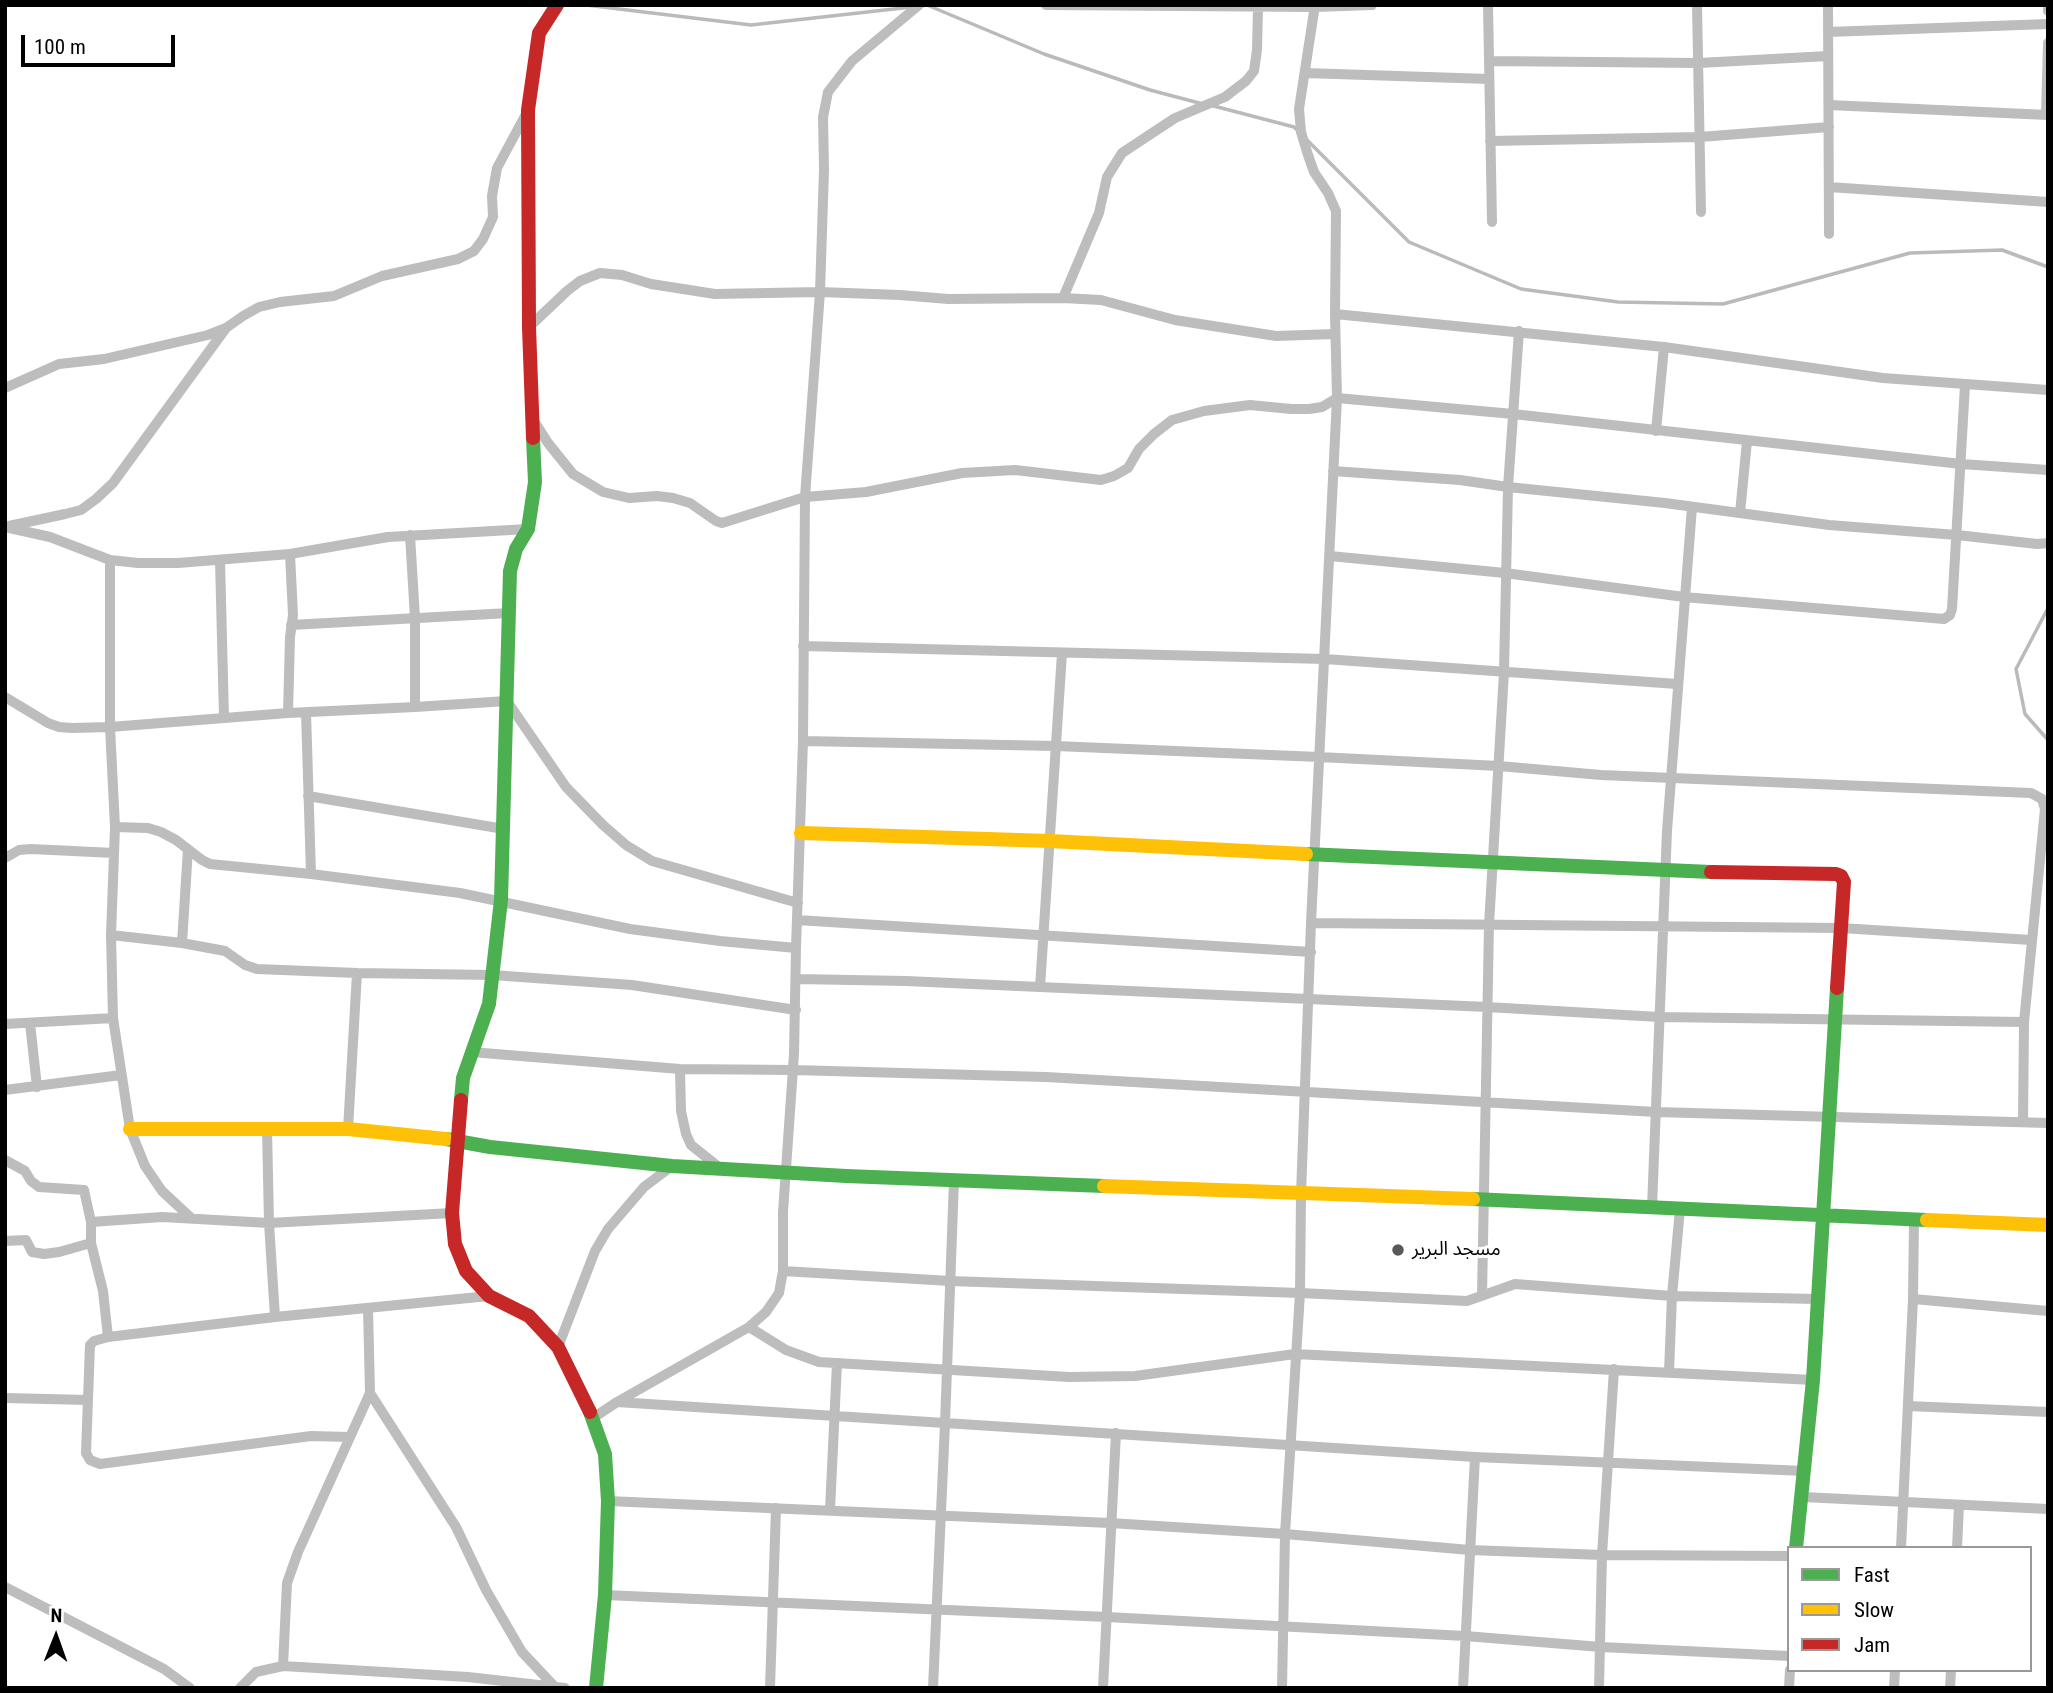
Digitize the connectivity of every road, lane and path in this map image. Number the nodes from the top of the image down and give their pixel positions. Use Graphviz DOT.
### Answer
graph roads {
  1 [pos="557,5"];
  2 [pos="919,5"];
  3 [pos="1045,5"];
  4 [pos="1372,5"];
  5 [pos="1488,5"];
  6 [pos="1697,5"];
  7 [pos="1828,5"];
  8 [pos="2048,5"];
  9 [pos="1105,6"];
  10 [pos="1315,6"];
  11 [pos="1258,7"];
  12 [pos="2048,11"];
  13 [pos="2048,23"];
  14 [pos="1828,32"];
  15 [pos="2048,43"];
  16 [pos="1828,56"];
  17 [pos="1489,61"];
  18 [pos="1699,62"];
  19 [pos="1305,74"];
  20 [pos="1489,79"];
  21 [pos="1829,105"];
  22 [pos="528,110"];
  23 [pos="2047,115"];
  24 [pos="1829,127"];
  25 [pos="1700,137"];
  26 [pos="1490,141"];
  27 [pos="1829,187"];
  28 [pos="2048,202"];
  29 [pos="1701,212"];
  30 [pos="1492,222"];
  31 [pos="1829,234"];
  32 [pos="820,292"];
  33 [pos="1063,298"];
  34 [pos="1335,314"];
  35 [pos="529,327"];
  36 [pos="226,328"];
  37 [pos="1519,331"];
  38 [pos="1335,334"];
  39 [pos="1664,347"];
  40 [pos="1965,385"];
  41 [pos="5,388"];
  42 [pos="2048,390"];
  43 [pos="1337,398"];
  44 [pos="1513,414"];
  45 [pos="533,419"];
  46 [pos="1656,431"];
  47 [pos="1747,441"];
  48 [pos="1961,464"];
  49 [pos="2048,470"];
  50 [pos="1333,471"];
  51 [pos="1507,487"];
  52 [pos="805,497"];
  53 [pos="1692,507"];
  54 [pos="1740,513"];
  55 [pos="6,527"];
  56 [pos="528,529"];
  57 [pos="410,535"];
  58 [pos="1957,535"];
  59 [pos="2048,543"];
  60 [pos="290,554"];
  61 [pos="1331,555"];
  62 [pos="220,559"];
  63 [pos="110,560"];
  64 [pos="1505,573"];
  65 [pos="1684,597"];
  66 [pos="509,613"];
  67 [pos="415,618"];
  68 [pos="292,625"];
  69 [pos="803,646"];
  70 [pos="1062,653"];
  71 [pos="1325,659"];
  72 [pos="1504,672"];
  73 [pos="1677,684"];
  74 [pos="5,697"];
  75 [pos="508,701"];
  76 [pos="415,707"];
  77 [pos="306,712"];
  78 [pos="288,713"];
  79 [pos="224,718"];
  80 [pos="110,727"];
  81 [pos="803,741"];
  82 [pos="1056,746"];
  83 [pos="1319,757"];
  84 [pos="1499,766"];
  85 [pos="1671,777"];
  86 [pos="308,796"];
  87 [pos="115,827"];
  88 [pos="503,829"];
  89 [pos="801,833"];
  90 [pos="1050,841"];
  91 [pos="188,849"];
  92 [pos="114,853"];
  93 [pos="1315,853"];
  94 [pos="5,858"];
  95 [pos="1493,863"];
  96 [pos="1665,871"];
  97 [pos="311,874"];
  98 [pos="502,900"];
  99 [pos="798,903"];
  100 [pos="797,920"];
  101 [pos="1311,923"];
  102 [pos="1489,925"];
  103 [pos="1664,925"];
  104 [pos="1841,928"];
  105 [pos="1044,934"];
  106 [pos="111,935"];
  107 [pos="2031,940"];
  108 [pos="182,943"];
  109 [pos="796,948"];
  110 [pos="1311,952"];
  111 [pos="357,973"];
  112 [pos="492,975"];
  113 [pos="796,979"];
  114 [pos="1040,987"];
  115 [pos="1308,1000"];
  116 [pos="1487,1007"];
  117 [pos="796,1010"];
  118 [pos="1658,1017"];
  119 [pos="113,1018"];
  120 [pos="1835,1019"];
  121 [pos="2024,1021"];
  122 [pos="30,1023"];
  123 [pos="5,1024"];
  124 [pos="471,1052"];
  125 [pos="680,1069"];
  126 [pos="794,1070"];
  127 [pos="121,1075"];
  128 [pos="37,1087"];
  129 [pos="5,1090"];
  130 [pos="1304,1093"];
  131 [pos="1485,1101"];
  132 [pos="1656,1112"];
  133 [pos="1829,1118"];
  134 [pos="2022,1122"];
  135 [pos="2048,1124"];
  136 [pos="267,1128"];
  137 [pos="130,1129"];
  138 [pos="348,1129"];
  139 [pos="457,1140"];
  140 [pos="5,1160"];
  141 [pos="672,1166"];
  142 [pos="720,1168"];
  143 [pos="786,1172"];
  144 [pos="954,1180"];
  145 [pos="1301,1194"];
  146 [pos="1483,1199"];
  147 [pos="1652,1207"];
  148 [pos="1680,1209"];
  149 [pos="452,1213"];
  150 [pos="1823,1216"];
  151 [pos="190,1217"];
  152 [pos="1914,1220"];
  153 [pos="91,1222"];
  154 [pos="269,1223"];
  155 [pos="2048,1224"];
  156 [pos="5,1241"];
  157 [pos="90,1243"];
  158 [pos="783,1271"];
  159 [pos="950,1281"];
  160 [pos="1300,1293"];
  161 [pos="489,1296"];
  162 [pos="1482,1296"];
  163 [pos="1672,1296"];
  164 [pos="1818,1299"];
  165 [pos="1913,1299"];
  166 [pos="368,1308"];
  167 [pos="2048,1311"];
  168 [pos="275,1317"];
  169 [pos="749,1327"];
  170 [pos="108,1337"];
  171 [pos="558,1347"];
  172 [pos="1295,1354"];
  173 [pos="836,1363"];
  174 [pos="946,1369"];
  175 [pos="1614,1369"];
  176 [pos="1669,1372"];
  177 [pos="1813,1380"];
  178 [pos="370,1392"];
  179 [pos="5,1398"];
  180 [pos="88,1400"];
  181 [pos="617,1402"];
  182 [pos="1908,1406"];
  183 [pos="2048,1412"];
  184 [pos="835,1416"];
  185 [pos="593,1418"];
  186 [pos="945,1424"];
  187 [pos="1116,1433"];
  188 [pos="349,1437"];
  189 [pos="1290,1445"];
  190 [pos="1475,1457"];
  191 [pos="1610,1464"];
  192 [pos="1805,1471"];
  193 [pos="1803,1497"];
  194 [pos="608,1501"];
  195 [pos="1904,1502"];
  196 [pos="1959,1506"];
  197 [pos="776,1507"];
  198 [pos="2048,1509"];
  199 [pos="830,1510"];
  200 [pos="940,1515"];
  201 [pos="1110,1523"];
  202 [pos="1285,1534"];
  203 [pos="1796,1546"];
  204 [pos="1901,1546"];
  205 [pos="1957,1546"];
  206 [pos="1470,1550"];
  207 [pos="1602,1555"];
  208 [pos="1787,1556"];
  209 [pos="5,1587"];
  210 [pos="605,1595"];
  211 [pos="774,1602"];
  212 [pos="935,1610"];
  213 [pos="1107,1617"];
  214 [pos="1283,1627"];
  215 [pos="1465,1636"];
  216 [pos="1601,1647"];
  217 [pos="1787,1656"];
  218 [pos="283,1666"];
  219 [pos="554,1686"];
  220 [pos="190,1688"];
  221 [pos="240,1688"];
  222 [pos="565,1688"];
  223 [pos="596,1688"];
  224 [pos="770,1688"];
  225 [pos="933,1688"];
  226 [pos="1103,1688"];
  227 [pos="1282,1688"];
  228 [pos="1462,1688"];
  229 [pos="1599,1688"];
  1 -- 22 [label="street"];
  2 -- 32 [label="street"];
  3 -- 9 [label="street"];
  4 -- 10 [label="street"];
  5 -- 17 [label="street"];
  6 -- 18 [label="street"];
  7 -- 14 [label="street"];
  8 -- 12 [label="street"];
  9 -- 11 [label="street"];
  10 -- 11 [label="street"];
  10 -- 19 [label="street"];
  11 -- 33 [label="street"];
  13 -- 14 [label="street"];
  14 -- 16 [label="street"];
  15 -- 23 [label="street"];
  16 -- 18 [label="street"];
  16 -- 21 [label="street"];
  17 -- 18 [label="street"];
  17 -- 20 [label="street"];
  18 -- 25 [label="street"];
  19 -- 20 [label="street"];
  19 -- 34 [label="street"];
  20 -- 26 [label="street"];
  21 -- 23 [label="street"];
  21 -- 24 [label="street"];
  22 -- 35 [label="street"];
  22 -- 36 [label="street"];
  24 -- 25 [label="street"];
  24 -- 27 [label="street"];
  25 -- 26 [label="street"];
  25 -- 29 [label="street"];
  26 -- 30 [label="street"];
  27 -- 28 [label="street"];
  27 -- 31 [label="street"];
  32 -- 33 [label="street"];
  32 -- 35 [label="street"];
  32 -- 52 [label="street"];
  33 -- 38 [label="street"];
  34 -- 37 [label="street"];
  34 -- 38 [label="street"];
  35 -- 45 [label="street"];
  36 -- 41 [label="street"];
  36 -- 55 [label="street"];
  37 -- 39 [label="street"];
  37 -- 44 [label="street"];
  38 -- 43 [label="street"];
  39 -- 40 [label="street"];
  39 -- 46 [label="street"];
  40 -- 42 [label="street"];
  40 -- 48 [label="street"];
  43 -- 44 [label="street"];
  43 -- 50 [label="street"];
  43 -- 52 [label="street"];
  44 -- 46 [label="street"];
  44 -- 51 [label="street"];
  45 -- 52 [label="street"];
  45 -- 56 [label="street"];
  46 -- 47 [label="street"];
  47 -- 48 [label="street"];
  47 -- 54 [label="street"];
  48 -- 49 [label="street"];
  48 -- 58 [label="street"];
  50 -- 51 [label="street"];
  50 -- 61 [label="street"];
  51 -- 53 [label="street"];
  51 -- 64 [label="street"];
  52 -- 69 [label="street"];
  53 -- 54 [label="street"];
  53 -- 65 [label="street"];
  54 -- 58 [label="street"];
  55 -- 63 [label="street"];
  56 -- 57 [label="street"];
  56 -- 66 [label="street"];
  57 -- 60 [label="street"];
  57 -- 67 [label="street"];
  58 -- 59 [label="street"];
  58 -- 65 [label="street"];
  60 -- 62 [label="street"];
  60 -- 68 [label="street"];
  61 -- 64 [label="street"];
  61 -- 71 [label="street"];
  62 -- 63 [label="street"];
  62 -- 79 [label="street"];
  63 -- 80 [label="street"];
  64 -- 65 [label="street"];
  64 -- 72 [label="street"];
  65 -- 73 [label="street"];
  66 -- 67 [label="street"];
  66 -- 75 [label="street"];
  67 -- 68 [label="street"];
  67 -- 76 [label="street"];
  68 -- 78 [label="street"];
  69 -- 70 [label="street"];
  69 -- 81 [label="street"];
  70 -- 71 [label="street"];
  70 -- 82 [label="street"];
  71 -- 72 [label="street"];
  71 -- 83 [label="street"];
  72 -- 73 [label="street"];
  72 -- 84 [label="street"];
  73 -- 85 [label="street"];
  74 -- 80 [label="street"];
  75 -- 76 [label="street"];
  75 -- 88 [label="street"];
  75 -- 99 [label="street"];
  76 -- 77 [label="street"];
  77 -- 78 [label="street"];
  77 -- 86 [label="street"];
  78 -- 79 [label="street"];
  79 -- 80 [label="street"];
  80 -- 87 [label="street"];
  81 -- 82 [label="street"];
  81 -- 89 [label="street"];
  82 -- 83 [label="street"];
  82 -- 90 [label="street"];
  83 -- 84 [label="street"];
  83 -- 93 [label="street"];
  84 -- 85 [label="street"];
  84 -- 95 [label="street"];
  85 -- 96 [label="street"];
  85 -- 107 [label="street"];
  86 -- 88 [label="street"];
  86 -- 97 [label="street"];
  87 -- 91 [label="street"];
  87 -- 92 [label="street"];
  88 -- 98 [label="street"];
  89 -- 90 [label="street"];
  89 -- 99 [label="street"];
  90 -- 93 [label="street"];
  90 -- 105 [label="street"];
  91 -- 97 [label="street"];
  91 -- 108 [label="street"];
  92 -- 94 [label="street"];
  92 -- 106 [label="street"];
  93 -- 95 [label="street"];
  93 -- 101 [label="street"];
  95 -- 96 [label="street"];
  95 -- 102 [label="street"];
  96 -- 103 [label="street"];
  96 -- 104 [label="street"];
  97 -- 98 [label="street"];
  98 -- 109 [label="street"];
  98 -- 112 [label="street"];
  99 -- 100 [label="street"];
  100 -- 105 [label="street"];
  100 -- 109 [label="street"];
  101 -- 102 [label="street"];
  101 -- 110 [label="street"];
  102 -- 103 [label="street"];
  102 -- 116 [label="street"];
  103 -- 104 [label="street"];
  103 -- 118 [label="street"];
  104 -- 107 [label="street"];
  104 -- 120 [label="street"];
  105 -- 110 [label="street"];
  105 -- 114 [label="street"];
  106 -- 108 [label="street"];
  106 -- 119 [label="street"];
  107 -- 121 [label="street"];
  108 -- 111 [label="street"];
  109 -- 113 [label="street"];
  110 -- 115 [label="street"];
  111 -- 112 [label="street"];
  111 -- 138 [label="street"];
  112 -- 117 [label="street"];
  112 -- 124 [label="street"];
  113 -- 114 [label="street"];
  113 -- 117 [label="street"];
  114 -- 115 [label="street"];
  115 -- 116 [label="street"];
  115 -- 130 [label="street"];
  116 -- 118 [label="street"];
  116 -- 131 [label="street"];
  117 -- 126 [label="street"];
  118 -- 120 [label="street"];
  118 -- 132 [label="street"];
  119 -- 122 [label="street"];
  119 -- 127 [label="street"];
  120 -- 121 [label="street"];
  120 -- 133 [label="street"];
  121 -- 134 [label="street"];
  122 -- 123 [label="street"];
  122 -- 128 [label="street"];
  124 -- 125 [label="street"];
  124 -- 139 [label="street"];
  125 -- 126 [label="street"];
  125 -- 142 [label="street"];
  126 -- 130 [label="street"];
  126 -- 143 [label="street"];
  127 -- 128 [label="street"];
  127 -- 137 [label="street"];
  128 -- 129 [label="street"];
  130 -- 131 [label="street"];
  130 -- 145 [label="street"];
  131 -- 132 [label="street"];
  131 -- 146 [label="street"];
  132 -- 133 [label="street"];
  132 -- 147 [label="street"];
  133 -- 134 [label="street"];
  133 -- 150 [label="street"];
  134 -- 135 [label="street"];
  136 -- 137 [label="street"];
  136 -- 138 [label="street"];
  136 -- 154 [label="street"];
  137 -- 151 [label="street"];
  138 -- 139 [label="street"];
  139 -- 141 [label="street"];
  139 -- 149 [label="street"];
  140 -- 153 [label="street"];
  141 -- 142 [label="street"];
  141 -- 171 [label="street"];
  142 -- 143 [label="street"];
  143 -- 144 [label="street"];
  143 -- 158 [label="street"];
  144 -- 145 [label="street"];
  144 -- 159 [label="street"];
  145 -- 146 [label="street"];
  145 -- 160 [label="street"];
  146 -- 147 [label="street"];
  146 -- 162 [label="street"];
  147 -- 148 [label="street"];
  148 -- 150 [label="street"];
  148 -- 163 [label="street"];
  149 -- 154 [label="street"];
  149 -- 161 [label="street"];
  150 -- 152 [label="street"];
  150 -- 164 [label="street"];
  151 -- 153 [label="street"];
  151 -- 154 [label="street"];
  152 -- 155 [label="street"];
  152 -- 165 [label="street"];
  153 -- 157 [label="street"];
  154 -- 168 [label="street"];
  156 -- 157 [label="street"];
  157 -- 170 [label="street"];
  158 -- 159 [label="street"];
  158 -- 169 [label="street"];
  159 -- 160 [label="street"];
  159 -- 174 [label="street"];
  160 -- 162 [label="street"];
  160 -- 172 [label="street"];
  161 -- 166 [label="street"];
  161 -- 171 [label="street"];
  162 -- 163 [label="street"];
  163 -- 164 [label="street"];
  163 -- 176 [label="street"];
  164 -- 177 [label="street"];
  165 -- 167 [label="street"];
  165 -- 182 [label="street"];
  166 -- 168 [label="street"];
  166 -- 178 [label="street"];
  168 -- 170 [label="street"];
  169 -- 173 [label="street"];
  169 -- 181 [label="street"];
  170 -- 180 [label="street"];
  171 -- 185 [label="street"];
  172 -- 174 [label="street"];
  172 -- 175 [label="street"];
  172 -- 189 [label="street"];
  173 -- 174 [label="street"];
  173 -- 184 [label="street"];
  174 -- 186 [label="street"];
  175 -- 176 [label="street"];
  175 -- 191 [label="street"];
  176 -- 177 [label="street"];
  177 -- 192 [label="street"];
  178 -- 188 [label="street"];
  178 -- 219 [label="street"];
  179 -- 180 [label="street"];
  180 -- 188 [label="street"];
  181 -- 184 [label="street"];
  181 -- 185 [label="street"];
  182 -- 183 [label="street"];
  182 -- 195 [label="street"];
  184 -- 186 [label="street"];
  184 -- 199 [label="street"];
  185 -- 194 [label="street"];
  186 -- 187 [label="street"];
  186 -- 200 [label="street"];
  187 -- 189 [label="street"];
  187 -- 201 [label="street"];
  188 -- 218 [label="street"];
  189 -- 190 [label="street"];
  189 -- 202 [label="street"];
  190 -- 191 [label="street"];
  190 -- 206 [label="street"];
  191 -- 192 [label="street"];
  191 -- 207 [label="street"];
  192 -- 193 [label="street"];
  193 -- 195 [label="street"];
  193 -- 203 [label="street"];
  194 -- 197 [label="street"];
  194 -- 210 [label="street"];
  195 -- 196 [label="street"];
  195 -- 204 [label="street"];
  196 -- 198 [label="street"];
  196 -- 205 [label="street"];
  197 -- 199 [label="street"];
  197 -- 211 [label="street"];
  199 -- 200 [label="street"];
  200 -- 201 [label="street"];
  200 -- 212 [label="street"];
  201 -- 202 [label="street"];
  201 -- 213 [label="street"];
  202 -- 206 [label="street"];
  202 -- 214 [label="street"];
  206 -- 207 [label="street"];
  206 -- 215 [label="street"];
  207 -- 208 [label="street"];
  207 -- 216 [label="street"];
  209 -- 220 [label="street"];
  210 -- 211 [label="street"];
  210 -- 223 [label="street"];
  211 -- 212 [label="street"];
  211 -- 224 [label="street"];
  212 -- 213 [label="street"];
  212 -- 225 [label="street"];
  213 -- 214 [label="street"];
  213 -- 226 [label="street"];
  214 -- 215 [label="street"];
  214 -- 227 [label="street"];
  215 -- 216 [label="street"];
  215 -- 228 [label="street"];
  216 -- 217 [label="street"];
  216 -- 229 [label="street"];
  218 -- 219 [label="street"];
  218 -- 221 [label="street"];
  219 -- 222 [label="street"];
}
